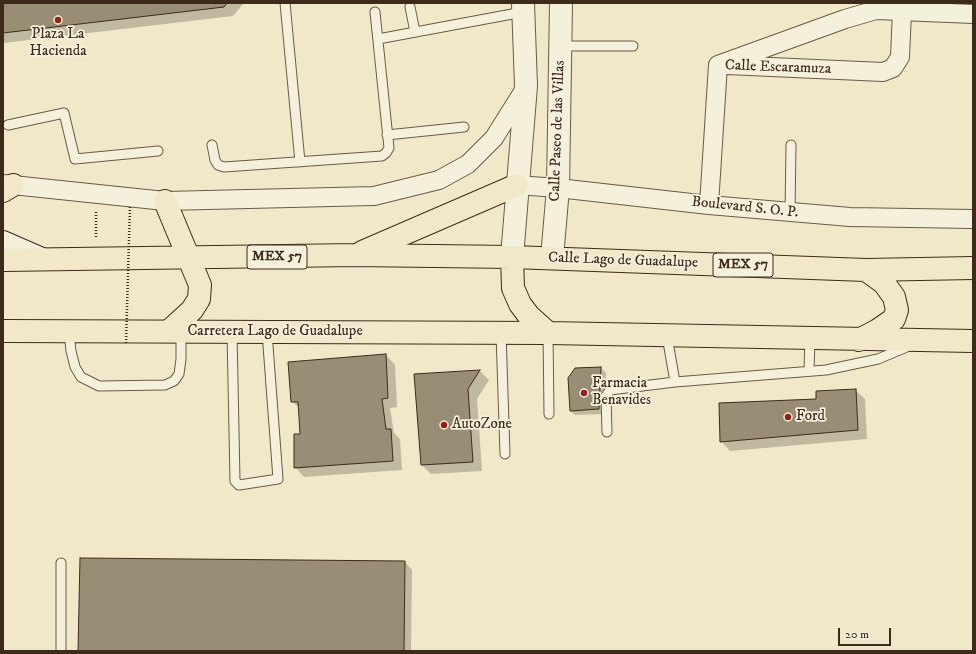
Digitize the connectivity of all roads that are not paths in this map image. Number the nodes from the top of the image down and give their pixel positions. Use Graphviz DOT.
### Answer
graph roads {
  1 [pos="285,3"];
  2 [pos="561,3"];
  3 [pos="410,7"];
  4 [pos="523,7"];
  5 [pos="902,11"];
  6 [pos="376,12"];
  7 [pos="973,14"];
  8 [pos="414,32"];
  9 [pos="378,39"];
  10 [pos="560,46"];
  11 [pos="633,46"];
  12 [pos="718,65"];
  13 [pos="526,86"];
  14 [pos="559,86"];
  15 [pos="8,125"];
  16 [pos="464,127"];
  17 [pos="387,134"];
  18 [pos="212,145"];
  19 [pos="791,145"];
  20 [pos="158,151"];
  21 [pos="300,162"];
  22 [pos="517,185"];
  23 [pos="6,186"];
  24 [pos="558,188"];
  25 [pos="165,201"];
  26 [pos="709,205"];
  27 [pos="790,213"];
  28 [pos="973,219"];
  29 [pos="3,242"];
  30 [pos="354,255"];
  31 [pos="512,256"];
  32 [pos="190,258"];
  33 [pos="552,258"];
  34 [pos="42,259"];
  35 [pos="3,260"];
  36 [pos="973,268"];
  37 [pos="866,270"];
  38 [pos="3,322"];
  39 [pos="3,331"];
  40 [pos="175,331"];
  41 [pos="25,332"];
  42 [pos="69,332"];
  43 [pos="232,332"];
  44 [pos="267,332"];
  45 [pos="548,333"];
  46 [pos="501,334"];
  47 [pos="667,336"];
  48 [pos="810,339"];
  49 [pos="858,340"];
  50 [pos="922,341"];
  51 [pos="973,341"];
  52 [pos="809,372"];
  53 [pos="675,382"];
  54 [pos="548,414"];
  55 [pos="607,432"];
  56 [pos="505,454"];
  57 [pos="61,563"];
  58 [pos="61,651"];
  1 -- 21 [label="lane"];
  2 -- 10 [label="street, Calle Paseo de las Villas"];
  3 -- 8 [label="lane"];
  4 -- 8 [label="lane"];
  4 -- 13 [label="street"];
  5 -- 7 [label="street"];
  5 -- 12 [label="street"];
  5 -- 12 [label="street, Calle Escaramuza"];
  6 -- 9 [label="lane"];
  8 -- 9 [label="lane"];
  9 -- 17 [label="lane"];
  10 -- 11 [label="lane"];
  10 -- 14 [label="street, Calle Paseo de las Villas"];
  12 -- 26 [label="street, Calle Escaramuza"];
  13 -- 14 [label="street"];
  13 -- 22 [label="street"];
  13 -- 25 [label="street"];
  14 -- 24 [label="street, Calle Paseo de las Villas"];
  15 -- 20 [label="lane"];
  16 -- 17 [label="lane"];
  17 -- 21 [label="lane"];
  18 -- 21 [label="lane"];
  19 -- 27 [label="lane"];
  22 -- 24 [label="street, Boulevard S. O. P."];
  22 -- 30 [label="main road"];
  22 -- 31 [label="street"];
  23 -- 25 [label="street"];
  24 -- 26 [label="street, Boulevard S. O. P."];
  24 -- 33 [label="street, Calle Paseo de las Villas"];
  25 -- 32 [label="main road"];
  26 -- 27 [label="street, Boulevard S. O. P."];
  27 -- 28 [label="street, Boulevard S. O. P."];
  29 -- 34 [label="street"];
  30 -- 31 [label="main road, MEX 57"];
  30 -- 32 [label="main road, MEX 57"];
  31 -- 33 [label="main road, Calle Lago de Guadalupe / MEX 57"];
  31 -- 45 [label="main road"];
  32 -- 34 [label="main road, MEX 57"];
  32 -- 40 [label="main road"];
  33 -- 37 [label="main road, Calle Lago de Guadalupe / MEX 57"];
  34 -- 35 [label="main road, MEX 57"];
  36 -- 37 [label="main road, Calle Lago de Guadalupe / MEX 57"];
  37 -- 49 [label="main road"];
  38 -- 41 [label="street"];
  39 -- 41 [label="main road, Carretera Lago de Guadalupe"];
  40 -- 42 [label="main road, Carretera Lago de Guadalupe"];
  40 -- 42 [label="lane"];
  40 -- 43 [label="main road, Carretera Lago de Guadalupe"];
  41 -- 42 [label="main road, Carretera Lago de Guadalupe"];
  43 -- 44 [label="main road, Carretera Lago de Guadalupe"];
  43 -- 44 [label="lane"];
  44 -- 46 [label="main road, Carretera Lago de Guadalupe"];
  45 -- 46 [label="main road, Carretera Lago de Guadalupe"];
  45 -- 47 [label="main road"];
  45 -- 54 [label="lane"];
  46 -- 56 [label="lane"];
  47 -- 48 [label="main road"];
  47 -- 53 [label="lane"];
  48 -- 49 [label="main road"];
  48 -- 52 [label="lane"];
  49 -- 50 [label="main road"];
  50 -- 51 [label="main road"];
  50 -- 52 [label="lane"];
  52 -- 53 [label="lane"];
  53 -- 55 [label="lane"];
  57 -- 58 [label="lane"];
}
